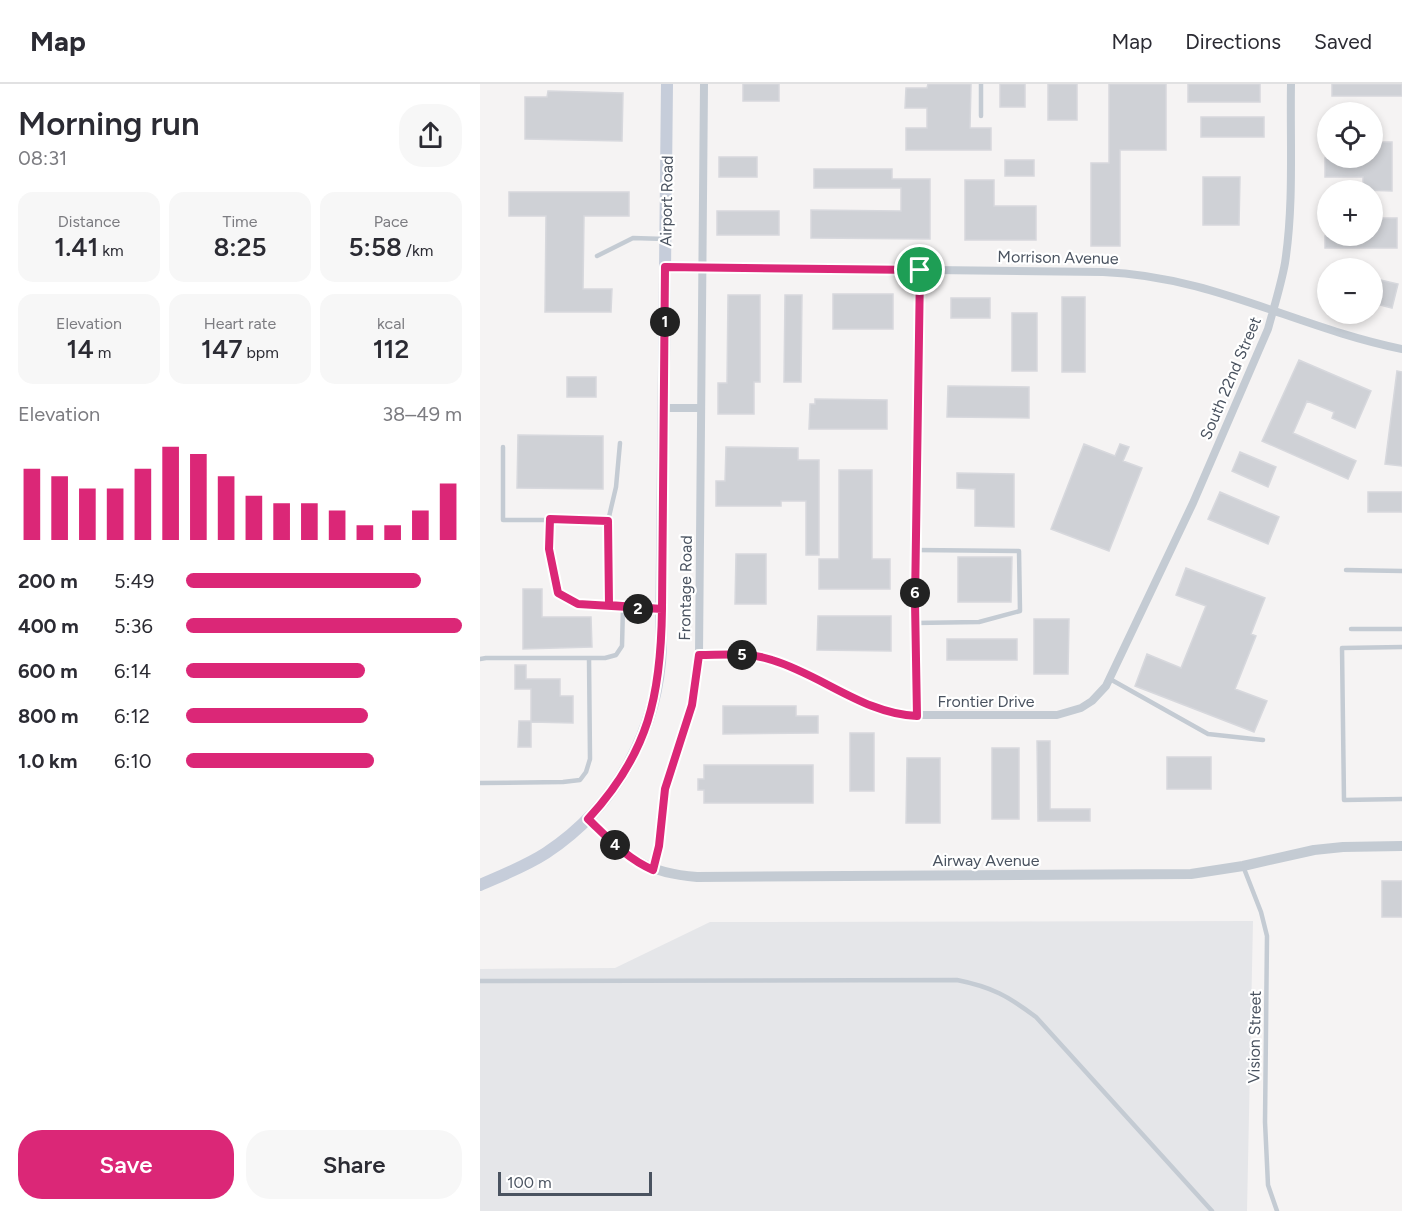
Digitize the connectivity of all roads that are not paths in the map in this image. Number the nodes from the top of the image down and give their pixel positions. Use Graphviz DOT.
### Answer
graph roads {
  1 [pos="667,84"];
  2 [pos="704,84"];
  3 [pos="981,84"];
  4 [pos="1291,84"];
  5 [pos="981,116"];
  6 [pos="665,239"];
  7 [pos="597,255"];
  8 [pos="665,267"];
  9 [pos="702,267"];
  10 [pos="920,270"];
  11 [pos="1274,310"];
  12 [pos="1402,349"];
  13 [pos="664,408"];
  14 [pos="701,408"];
  15 [pos="620,443"];
  16 [pos="503,447"];
  17 [pos="550,519"];
  18 [pos="608,521"];
  19 [pos="916,550"];
  20 [pos="1346,570"];
  21 [pos="1402,571"];
  22 [pos="609,605"];
  23 [pos="622,606"];
  24 [pos="662,609"];
  25 [pos="915,623"];
  26 [pos="1352,629"];
  27 [pos="1402,629"];
  28 [pos="1402,647"];
  29 [pos="699,655"];
  30 [pos="589,658"];
  31 [pos="480,659"];
  32 [pos="1117,664"];
  33 [pos="1110,679"];
  34 [pos="917,716"];
  35 [pos="1263,740"];
  36 [pos="480,783"];
  37 [pos="1402,799"];
  38 [pos="588,819"];
  39 [pos="1402,846"];
  40 [pos="1243,866"];
  41 [pos="653,870"];
  42 [pos="480,885"];
  43 [pos="480,981"];
  44 [pos="1212,1211"];
  45 [pos="1277,1211"];
  1 -- 6 [label="main road, Airport Road"];
  2 -- 9 [label="street, Frontage Road"];
  3 -- 5 [label="lane"];
  4 -- 11 [label="street, South 22nd Street"];
  6 -- 7 [label="lane"];
  6 -- 8 [label="main road, Airport Road"];
  8 -- 9 [label="street, Morrison Avenue"];
  8 -- 13 [label="main road, Airport Road"];
  9 -- 10 [label="street, Morrison Avenue"];
  9 -- 14 [label="street, Frontage Road"];
  10 -- 11 [label="street, Morrison Avenue"];
  10 -- 19 [label="street"];
  11 -- 12 [label="street, Morrison Avenue"];
  11 -- 32 [label="street, South 22nd Street"];
  13 -- 14 [label="street"];
  13 -- 24 [label="main road, Airport Road"];
  14 -- 29 [label="street, Frontage Road"];
  15 -- 18 [label="lane"];
  16 -- 17 [label="lane"];
  17 -- 18 [label="lane"];
  17 -- 22 [label="lane"];
  18 -- 22 [label="lane"];
  19 -- 25 [label="street"];
  19 -- 25 [label="lane"];
  20 -- 21 [label="lane"];
  22 -- 23 [label="lane"];
  23 -- 24 [label="lane"];
  23 -- 30 [label="lane"];
  24 -- 38 [label="main road, Airport Road"];
  25 -- 34 [label="street"];
  26 -- 27 [label="lane"];
  28 -- 37 [label="lane"];
  29 -- 34 [label="street, Frontier Drive"];
  29 -- 41 [label="street, Frontage Road"];
  30 -- 31 [label="lane"];
  30 -- 36 [label="lane"];
  32 -- 33 [label="street, Frontier Drive"];
  33 -- 34 [label="street, Frontier Drive"];
  33 -- 35 [label="lane"];
  38 -- 41 [label="street, Airway Avenue"];
  38 -- 42 [label="main road, Airport Road"];
  39 -- 40 [label="street, Airway Avenue"];
  40 -- 41 [label="street, Airway Avenue"];
  40 -- 45 [label="lane, Vision Street"];
  43 -- 44 [label="lane"];
}
